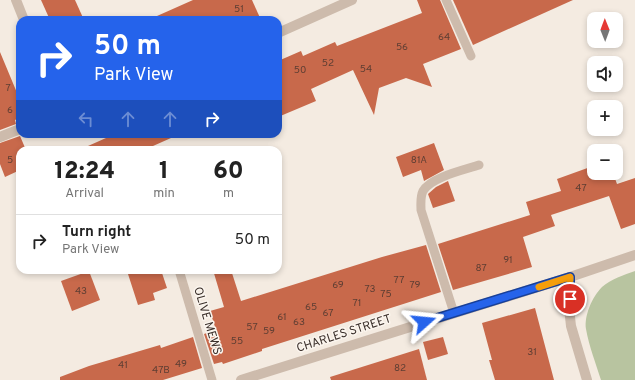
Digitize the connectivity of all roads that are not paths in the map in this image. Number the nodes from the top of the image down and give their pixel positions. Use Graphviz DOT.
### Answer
graph roads {
  1 [pos="16,0"];
  2 [pos="352,0"];
  3 [pos="446,0"];
  4 [pos="22,16"];
  5 [pos="282,31"];
  6 [pos="471,56"];
  7 [pos="16,130"];
  8 [pos="0,136"];
  9 [pos="479,165"];
  10 [pos="635,255"];
  11 [pos="180,274"];
  12 [pos="570,277"];
  13 [pos="454,313"];
  14 [pos="212,380"];
  15 [pos="241,380"];
  16 [pos="587,380"];
  1 -- 4 [label="street"];
  2 -- 5 [label="street"];
  3 -- 6 [label="lane"];
  7 -- 8 [label="street"];
  9 -- 13 [label="lane"];
  10 -- 12 [label="street, CHARLES STREET"];
  11 -- 14 [label="lane, OLIVE MEWS"];
  12 -- 13 [label="street, CHARLES STREET"];
  12 -- 16 [label="street"];
  13 -- 15 [label="street, CHARLES STREET"];
}
